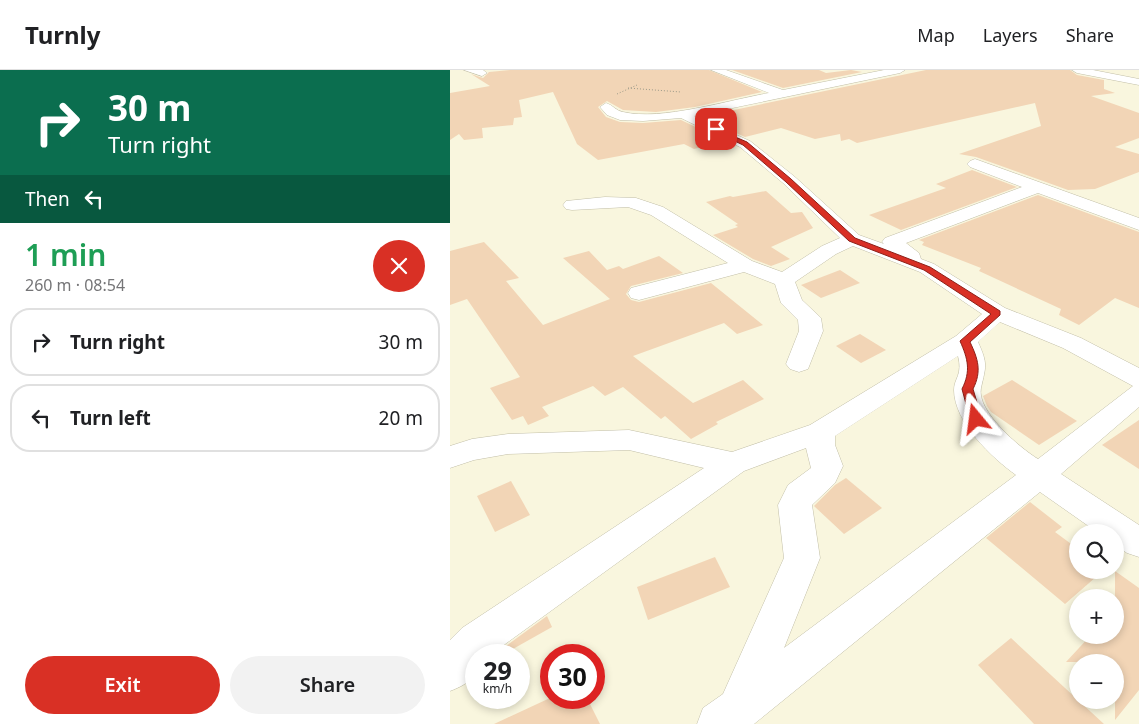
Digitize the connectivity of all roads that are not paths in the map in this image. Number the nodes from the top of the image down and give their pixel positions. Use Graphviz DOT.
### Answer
graph roads {
  1 [pos="469,70"];
  2 [pos="716,70"];
  3 [pos="900,70"];
  4 [pos="1077,70"];
  5 [pos="873,72"];
  6 [pos="482,73"];
  7 [pos="1139,82"];
  8 [pos="784,94"];
  9 [pos="606,107"];
  10 [pos="686,114"];
  11 [pos="975,164"];
  12 [pos="1037,187"];
  13 [pos="572,205"];
  14 [pos="1139,224"];
  15 [pos="852,239"];
  16 [pos="745,265"];
  17 [pos="927,268"];
  18 [pos="784,280"];
  19 [pos="639,293"];
  20 [pos="997,313"];
  21 [pos="965,341"];
  22 [pos="799,364"];
  23 [pos="1139,379"];
  24 [pos="1139,393"];
  25 [pos="820,432"];
  26 [pos="450,457"];
  27 [pos="733,463"];
  28 [pos="1038,476"];
  29 [pos="1139,543"];
  30 [pos="450,671"];
  31 [pos="729,716"];
  1 -- 6 [label="street"];
  2 -- 8 [label="street"];
  3 -- 5 [label="street"];
  4 -- 7 [label="street"];
  5 -- 8 [label="street"];
  8 -- 10 [label="street"];
  9 -- 10 [label="street"];
  10 -- 15 [label="street"];
  11 -- 12 [label="street"];
  12 -- 14 [label="street"];
  12 -- 17 [label="street"];
  13 -- 16 [label="street"];
  15 -- 17 [label="street"];
  15 -- 18 [label="street"];
  16 -- 18 [label="street"];
  16 -- 19 [label="street"];
  17 -- 20 [label="street"];
  18 -- 22 [label="street"];
  20 -- 21 [label="street"];
  20 -- 23 [label="street"];
  21 -- 25 [label="street"];
  21 -- 28 [label="street"];
  24 -- 28 [label="street"];
  25 -- 27 [label="street"];
  25 -- 31 [label="street"];
  26 -- 27 [label="street"];
  27 -- 30 [label="street"];
  28 -- 29 [label="street"];
  28 -- 31 [label="street"];
}
